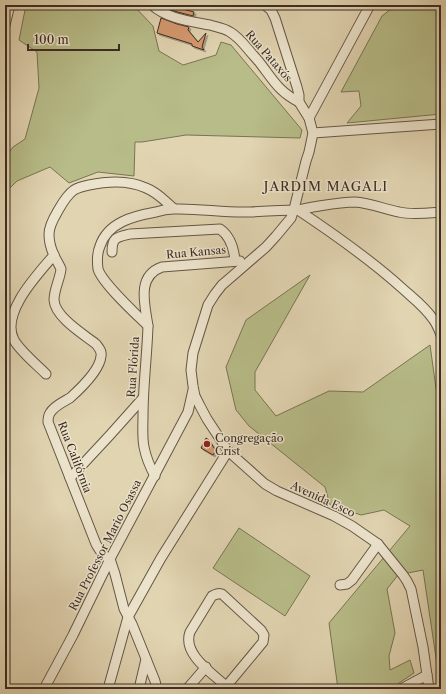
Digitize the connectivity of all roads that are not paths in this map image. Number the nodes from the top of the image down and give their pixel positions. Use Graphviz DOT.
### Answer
graph roads {
  1 [pos="10,5"];
  2 [pos="152,5"];
  3 [pos="265,5"];
  4 [pos="370,5"];
  5 [pos="5,25"];
  6 [pos="299,102"];
  7 [pos="309,118"];
  8 [pos="441,124"];
  9 [pos="313,133"];
  10 [pos="173,208"];
  11 [pos="296,209"];
  12 [pos="441,212"];
  13 [pos="112,252"];
  14 [pos="54,255"];
  15 [pos="251,260"];
  16 [pos="235,261"];
  17 [pos="148,326"];
  18 [pos="441,335"];
  19 [pos="46,374"];
  20 [pos="194,390"];
  21 [pos="143,398"];
  22 [pos="200,406"];
  23 [pos="188,412"];
  24 [pos="228,451"];
  25 [pos="155,476"];
  26 [pos="70,478"];
  27 [pos="378,544"];
  28 [pos="110,559"];
  29 [pos="340,585"];
  30 [pos="128,617"];
  31 [pos="146,659"];
  32 [pos="206,668"];
  33 [pos="428,675"];
  34 [pos="225,688"];
  35 [pos="44,689"];
  36 [pos="108,689"];
  37 [pos="140,689"];
  38 [pos="157,689"];
  39 [pos="187,689"];
  40 [pos="401,689"];
  41 [pos="429,689"];
  1 -- 5 [label="street"];
  2 -- 6 [label="street, Rua Pataxós"];
  3 -- 6 [label="street"];
  4 -- 7 [label="street"];
  6 -- 7 [label="street"];
  7 -- 9 [label="street"];
  8 -- 9 [label="street"];
  9 -- 11 [label="street"];
  10 -- 11 [label="street, Rua Flórida"];
  10 -- 14 [label="street"];
  10 -- 17 [label="street, Rua Flórida"];
  11 -- 12 [label="street, Rua Flórida"];
  11 -- 15 [label="street"];
  11 -- 18 [label="street"];
  13 -- 16 [label="street"];
  14 -- 19 [label="street"];
  14 -- 26 [label="street, Rua Califórnia"];
  15 -- 16 [label="street, Rua Kansas"];
  15 -- 20 [label="street"];
  16 -- 17 [label="street, Rua Kansas"];
  17 -- 21 [label="street, Rua Flórida"];
  20 -- 22 [label="street, Avenida Esco"];
  20 -- 23 [label="street, Rua Professor Mario Osassa"];
  21 -- 25 [label="street, Rua Flórida"];
  21 -- 26 [label="street"];
  22 -- 23 [label="street"];
  22 -- 24 [label="street, Avenida Esco"];
  23 -- 25 [label="street, Rua Professor Mario Osassa"];
  24 -- 27 [label="street, Avenida Esco"];
  24 -- 30 [label="street"];
  25 -- 28 [label="street, Rua Professor Mario Osassa"];
  26 -- 28 [label="street, Rua Califórnia"];
  27 -- 29 [label="street"];
  27 -- 33 [label="street, Avenida Esco"];
  28 -- 30 [label="street"];
  28 -- 35 [label="street, Rua Professor Mario Osassa"];
  30 -- 31 [label="street"];
  30 -- 36 [label="street"];
  31 -- 37 [label="street"];
  31 -- 38 [label="street"];
  32 -- 34 [label="street"];
  32 -- 34 [label="street"];
  32 -- 39 [label="street"];
  33 -- 40 [label="street"];
  33 -- 41 [label="street, Avenida Esco"];
}
